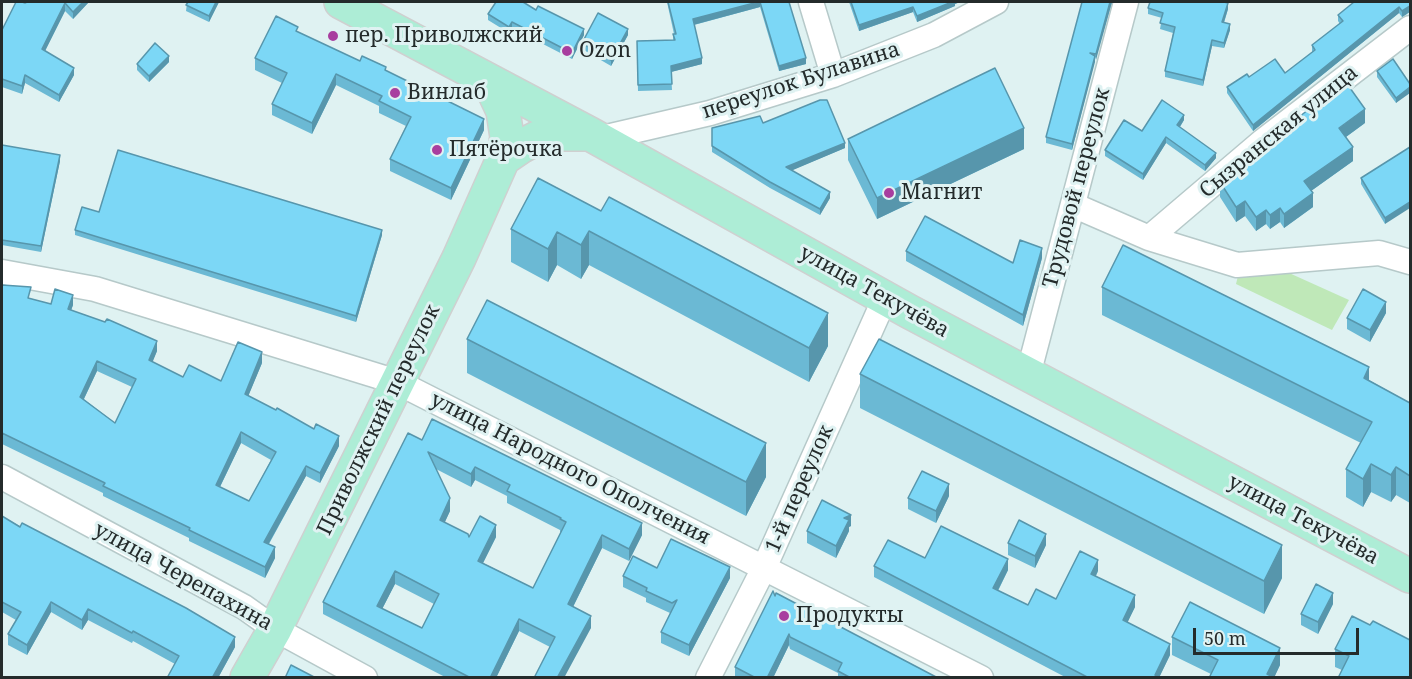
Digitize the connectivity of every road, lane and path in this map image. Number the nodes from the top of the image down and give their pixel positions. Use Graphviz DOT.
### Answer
graph roads {
  1 [pos="341,2"];
  2 [pos="811,2"];
  3 [pos="996,2"];
  4 [pos="1126,2"];
  5 [pos="1410,28"];
  6 [pos="833,75"];
  7 [pos="489,81"];
  8 [pos="594,136"];
  9 [pos="503,159"];
  10 [pos="1073,205"];
  11 [pos="1149,238"];
  12 [pos="1410,262"];
  13 [pos="2,272"];
  14 [pos="885,298"];
  15 [pos="1028,375"];
  16 [pos="397,382"];
  17 [pos="2,477"];
  18 [pos="764,568"];
  19 [pos="1410,576"];
  20 [pos="276,629"];
  21 [pos="247,678"];
  22 [pos="365,678"];
  23 [pos="708,678"];
  24 [pos="981,678"];
  1 -- 7 [label="main road, улица Текучёва"];
  2 -- 6 [label="street"];
  3 -- 6 [label="street, переулок Булавина"];
  4 -- 10 [label="street, Трудовой переулок"];
  5 -- 11 [label="street, Сызранская улица"];
  6 -- 8 [label="street, переулок Булавина"];
  7 -- 8 [label="main road, улица Текучёва"];
  7 -- 9 [label="main road, Приволжский переулок"];
  8 -- 9 [label="main road"];
  8 -- 14 [label="main road, улица Текучёва"];
  9 -- 16 [label="main road, Приволжский переулок"];
  10 -- 11 [label="street"];
  10 -- 15 [label="street, Трудовой переулок"];
  11 -- 12 [label="street"];
  13 -- 16 [label="street, улица Народного Ополчения"];
  14 -- 15 [label="main road, улица Текучёва"];
  14 -- 18 [label="street, 1-й переулок"];
  15 -- 19 [label="main road, улица Текучёва"];
  16 -- 18 [label="street, улица Народного Ополчения"];
  16 -- 20 [label="main road, Приволжский переулок"];
  17 -- 20 [label="street, улица Черепахина"];
  18 -- 23 [label="street, 1-й переулок"];
  18 -- 24 [label="street, улица Народного Ополчения"];
  20 -- 21 [label="main road, Приволжский переулок"];
  20 -- 22 [label="street, улица Черепахина"];
}
